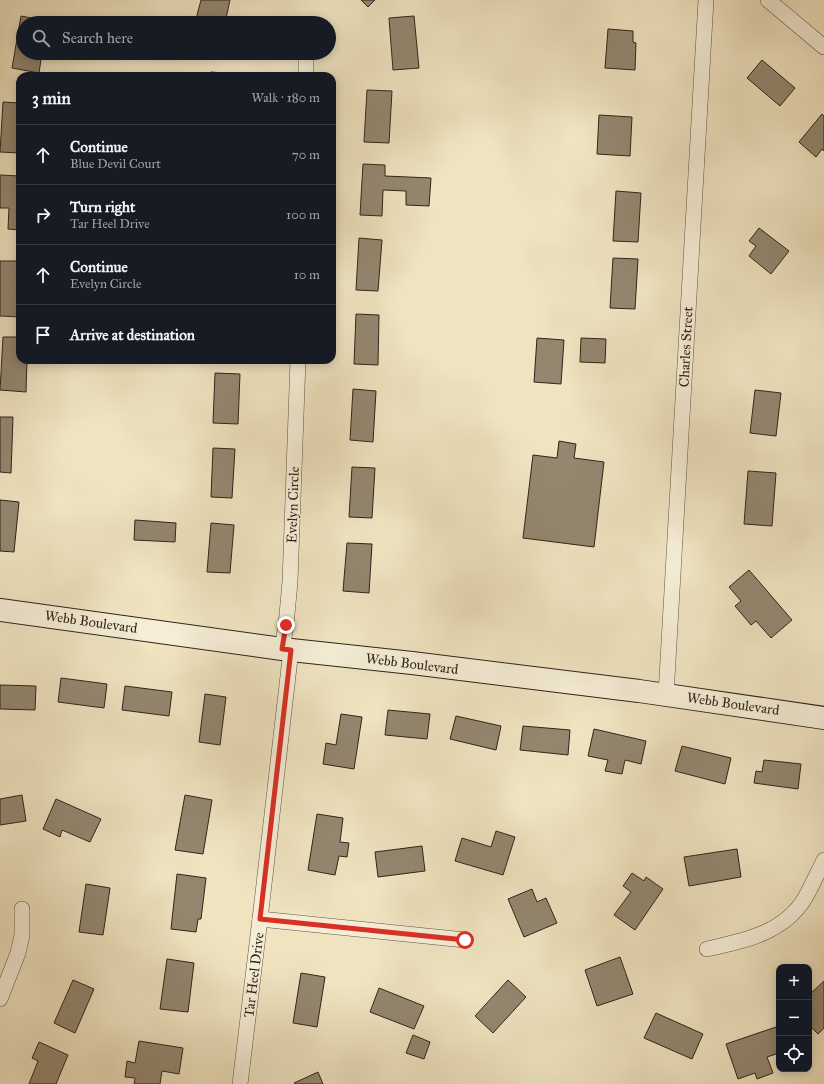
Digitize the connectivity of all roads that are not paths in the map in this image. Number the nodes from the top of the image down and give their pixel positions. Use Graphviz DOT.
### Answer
graph roads {
  1 [pos="706,0"];
  2 [pos="768,0"];
  3 [pos="824,47"];
  4 [pos="306,60"];
  5 [pos="306,72"];
  6 [pos="298,364"];
  7 [pos="0,610"];
  8 [pos="286,650"];
  9 [pos="666,695"];
  10 [pos="824,718"];
  11 [pos="824,860"];
  12 [pos="22,909"];
  13 [pos="260,919"];
  14 [pos="465,940"];
  15 [pos="708,949"];
  16 [pos="0,999"];
  17 [pos="240,1084"];
  1 -- 9 [label="street, Charles Street"];
  2 -- 3 [label="street"];
  4 -- 5 [label="street"];
  6 -- 8 [label="street, Evelyn Circle"];
  7 -- 8 [label="street, Webb Boulevard"];
  8 -- 9 [label="street, Webb Boulevard"];
  8 -- 13 [label="street, Tar Heel Drive"];
  9 -- 10 [label="street, Webb Boulevard"];
  11 -- 15 [label="street"];
  12 -- 16 [label="street"];
  13 -- 14 [label="street"];
  13 -- 17 [label="street, Tar Heel Drive"];
}
